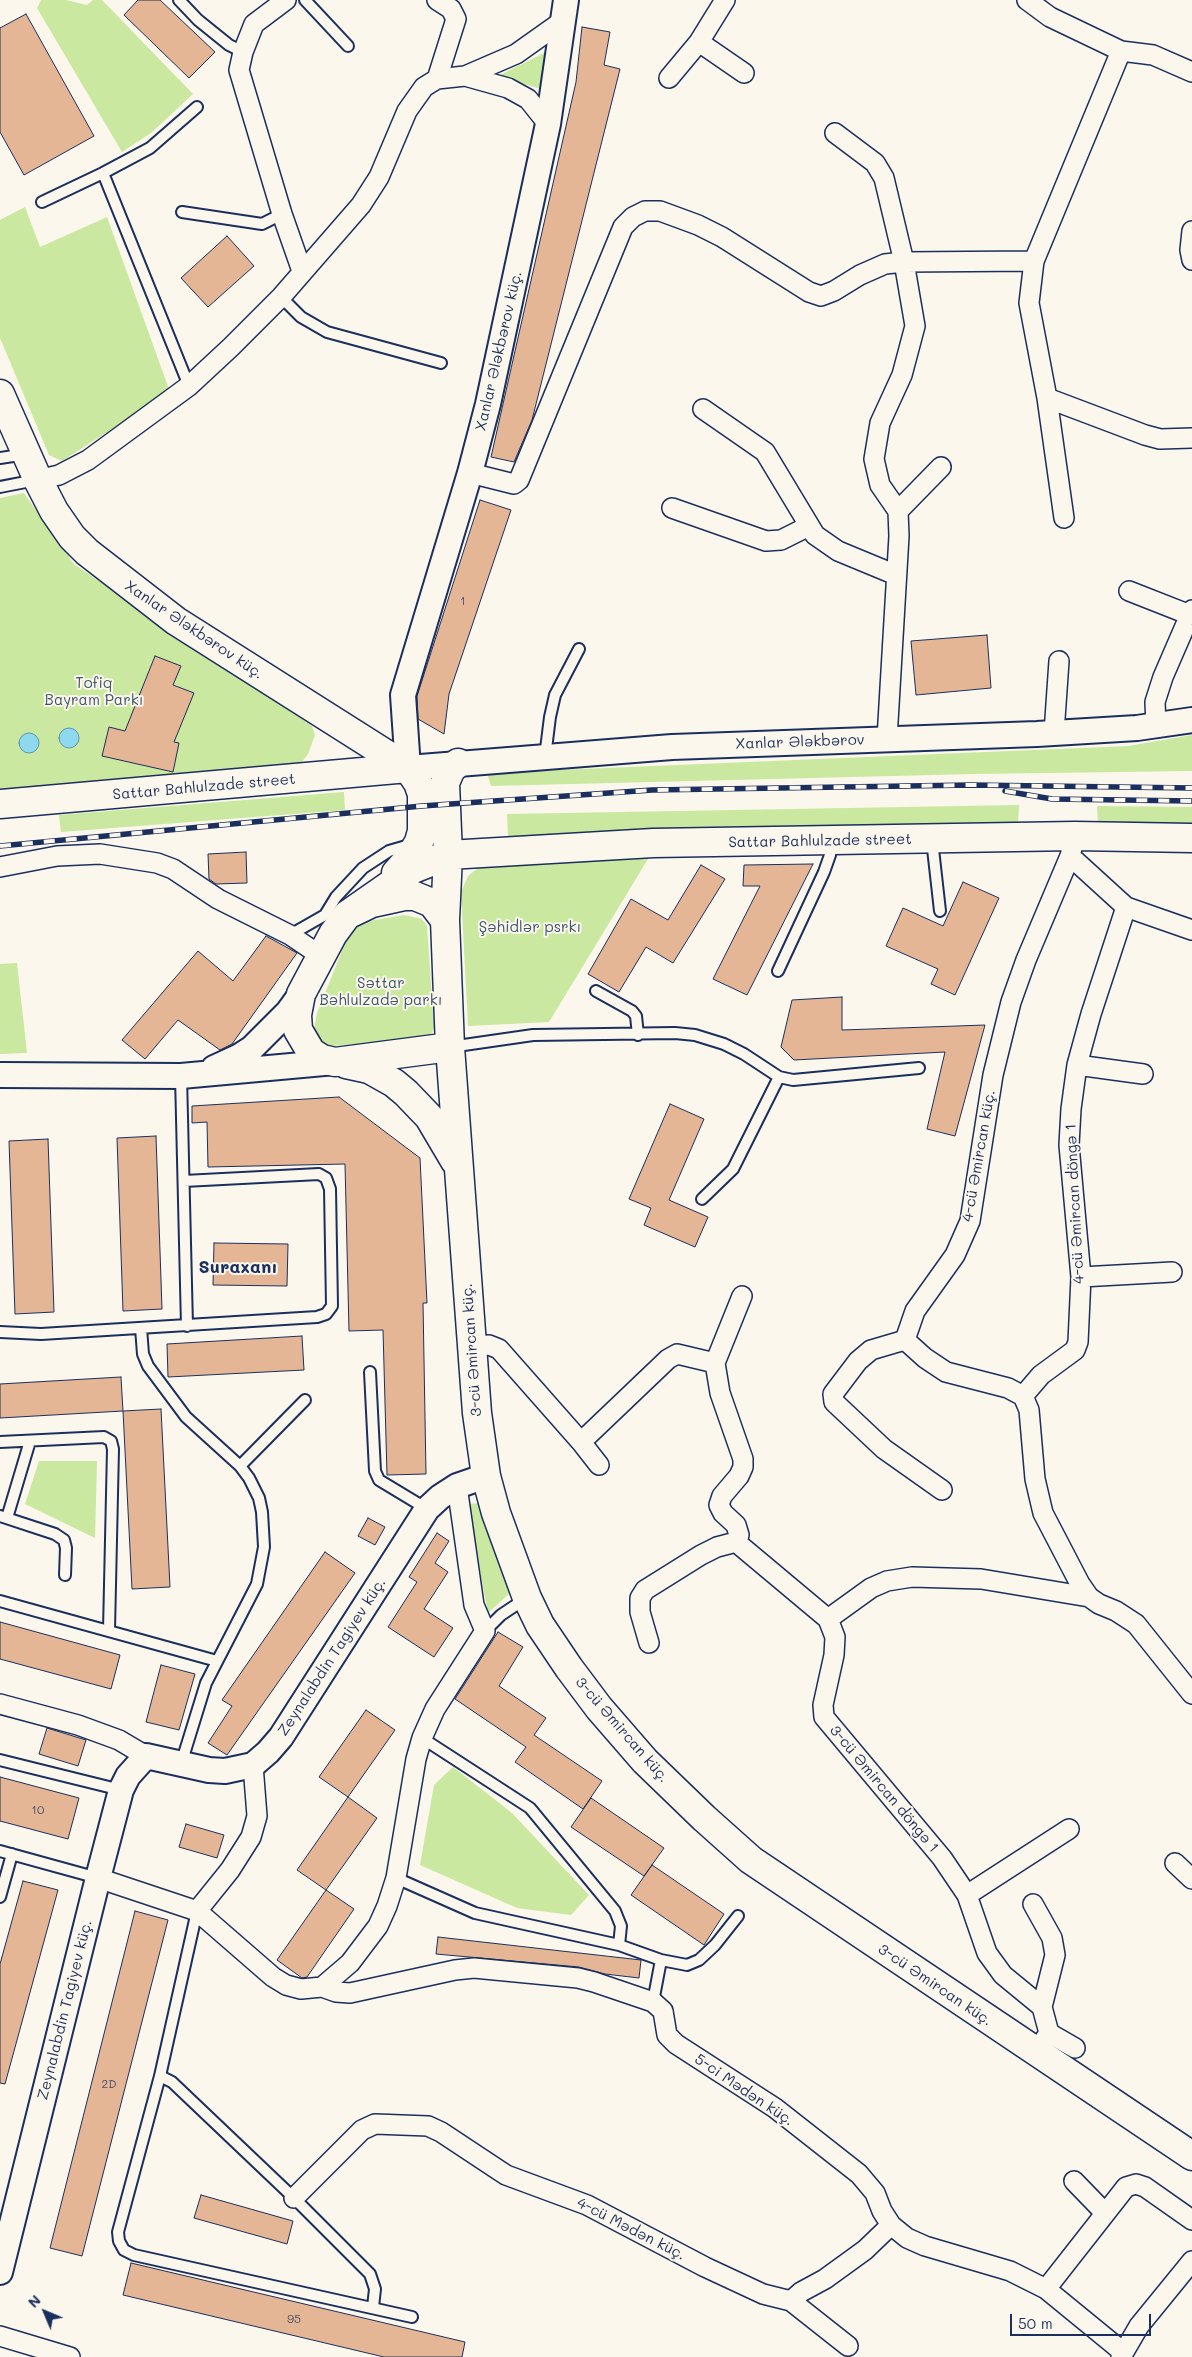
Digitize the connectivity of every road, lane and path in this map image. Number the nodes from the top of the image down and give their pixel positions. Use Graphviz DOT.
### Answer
graph roads {
  1 [pos="179,0"];
  2 [pos="286,0"];
  3 [pos="305,0"];
  4 [pos="437,0"];
  5 [pos="725,0"];
  6 [pos="1027,0"];
  7 [pos="565,10"];
  8 [pos="698,42"];
  9 [pos="348,46"];
  10 [pos="1121,51"];
  11 [pos="243,52"];
  12 [pos="1192,72"];
  13 [pos="744,73"];
  14 [pos="465,76"];
  15 [pos="669,78"];
  16 [pos="437,79"];
  17 [pos="197,107"];
  18 [pos="548,124"];
  19 [pos="835,134"];
  20 [pos="103,174"];
  21 [pos="42,202"];
  22 [pos="182,212"];
  23 [pos="282,214"];
  24 [pos="1192,232"];
  25 [pos="1192,260"];
  26 [pos="1034,261"];
  27 [pos="904,262"];
  28 [pos="302,271"];
  29 [pos="280,297"];
  30 [pos="441,363"];
  31 [pos="189,386"];
  32 [pos="0,394"];
  33 [pos="1047,398"];
  34 [pos="703,409"];
  35 [pos="1192,438"];
  36 [pos="27,454"];
  37 [pos="0,458"];
  38 [pos="941,467"];
  39 [pos="470,473"];
  40 [pos="38,480"];
  41 [pos="0,487"];
  42 [pos="672,508"];
  43 [pos="898,511"];
  44 [pos="1064,518"];
  45 [pos="809,526"];
  46 [pos="896,575"];
  47 [pos="1129,591"];
  48 [pos="1191,613"];
  49 [pos="579,649"];
  50 [pos="1059,662"];
  51 [pos="1192,720"];
  52 [pos="1156,726"];
  53 [pos="1054,733"];
  54 [pos="887,739"];
  55 [pos="545,757"];
  56 [pos="458,763"];
  57 [pos="408,768"];
  58 [pos="0,804"];
  59 [pos="1192,838"];
  60 [pos="932,839"];
  61 [pos="832,840"];
  62 [pos="419,842"];
  63 [pos="1073,846"];
  64 [pos="448,855"];
  65 [pos="0,867"];
  66 [pos="1126,907"];
  67 [pos="940,911"];
  68 [pos="347,915"];
  69 [pos="444,920"];
  70 [pos="1192,930"];
  71 [pos="290,935"];
  72 [pos="321,956"];
  73 [pos="778,971"];
  74 [pos="596,991"];
  75 [pos="302,994"];
  76 [pos="638,1034"];
  77 [pos="450,1047"];
  78 [pos="335,1062"];
  79 [pos="1077,1065"];
  80 [pos="919,1068"];
  81 [pos="1143,1074"];
  82 [pos="0,1075"];
  83 [pos="181,1076"];
  84 [pos="779,1077"];
  85 [pos="458,1167"];
  86 [pos="184,1181"];
  87 [pos="702,1198"];
  88 [pos="1172,1272"];
  89 [pos="1081,1277"];
  90 [pos="742,1296"];
  91 [pos="187,1326"];
  92 [pos="141,1328"];
  93 [pos="0,1332"];
  94 [pos="906,1340"];
  95 [pos="472,1346"];
  96 [pos="715,1363"];
  97 [pos="370,1372"];
  98 [pos="1023,1396"];
  99 [pos="305,1400"];
  100 [pos="30,1441"];
  101 [pos="0,1442"];
  102 [pos="581,1442"];
  103 [pos="599,1465"];
  104 [pos="240,1466"];
  105 [pos="486,1476"];
  106 [pos="457,1486"];
  107 [pos="942,1490"];
  108 [pos="427,1509"];
  109 [pos="3,1517"];
  110 [pos="736,1542"];
  111 [pos="65,1575"];
  112 [pos="1089,1597"];
  113 [pos="527,1598"];
  114 [pos="0,1601"];
  115 [pos="828,1619"];
  116 [pos="109,1630"];
  117 [pos="485,1631"];
  118 [pos="649,1642"];
  119 [pos="217,1661"];
  120 [pos="1192,1694"];
  121 [pos="0,1704"];
  122 [pos="422,1738"];
  123 [pos="146,1756"];
  124 [pos="0,1760"];
  125 [pos="181,1764"];
  126 [pos="252,1765"];
  127 [pos="121,1790"];
  128 [pos="1069,1829"];
  129 [pos="0,1851"];
  130 [pos="12,1854"];
  131 [pos="1175,1864"];
  132 [pos="98,1878"];
  133 [pos="396,1878"];
  134 [pos="1192,1879"];
  135 [pos="967,1895"];
  136 [pos="0,1897"];
  137 [pos="1034,1904"];
  138 [pos="197,1911"];
  139 [pos="738,1916"];
  140 [pos="618,1945"];
  141 [pos="661,1960"];
  142 [pos="322,1987"];
  143 [pos="653,2002"];
  144 [pos="1042,2007"];
  145 [pos="1042,2042"];
  146 [pos="1074,2048"];
  147 [pos="160,2076"];
  148 [pos="1192,2156"];
  149 [pos="1074,2181"];
  150 [pos="294,2198"];
  151 [pos="1105,2213"];
  152 [pos="1192,2220"];
  153 [pos="891,2226"];
  154 [pos="1192,2261"];
  155 [pos="0,2272"];
  156 [pos="1046,2289"];
  157 [pos="792,2301"];
  158 [pos="373,2307"];
  159 [pos="412,2317"];
  160 [pos="0,2336"];
  161 [pos="848,2346"];
  162 [pos="1122,2355"];
  163 [pos="70,2357"];
  1 -- 11 [label="lane"];
  2 -- 11 [label="street"];
  3 -- 9 [label="lane"];
  4 -- 16 [label="street"];
  5 -- 8 [label="street"];
  6 -- 10 [label="street"];
  7 -- 14 [label="street"];
  7 -- 18 [label="street, Xanlar Ələkbərov küç."];
  8 -- 13 [label="street"];
  8 -- 15 [label="street"];
  10 -- 12 [label="street"];
  10 -- 26 [label="street"];
  11 -- 23 [label="street"];
  14 -- 16 [label="street"];
  14 -- 18 [label="street"];
  16 -- 28 [label="street"];
  17 -- 20 [label="lane"];
  18 -- 39 [label="street, Xanlar Ələkbərov küç."];
  19 -- 27 [label="street"];
  20 -- 21 [label="lane"];
  20 -- 31 [label="lane"];
  22 -- 23 [label="lane"];
  23 -- 28 [label="street"];
  24 -- 25 [label="street"];
  26 -- 27 [label="street"];
  26 -- 33 [label="street"];
  27 -- 39 [label="street"];
  27 -- 43 [label="street"];
  28 -- 29 [label="street"];
  29 -- 30 [label="lane"];
  29 -- 31 [label="street"];
  31 -- 40 [label="street"];
  32 -- 36 [label="main road, Xanlar Ələkbərov küç."];
  33 -- 35 [label="street"];
  33 -- 44 [label="street"];
  34 -- 45 [label="street"];
  36 -- 37 [label="lane"];
  36 -- 40 [label="main road, Xanlar Ələkbərov küç."];
  38 -- 43 [label="street"];
  39 -- 57 [label="street, Xanlar Ələkbərov küç."];
  40 -- 41 [label="lane"];
  40 -- 57 [label="main road, Xanlar Ələkbərov küç."];
  42 -- 45 [label="street"];
  43 -- 46 [label="street"];
  45 -- 46 [label="street"];
  46 -- 54 [label="street"];
  47 -- 48 [label="street"];
  48 -- 52 [label="street"];
  49 -- 55 [label="lane"];
  50 -- 53 [label="street"];
  51 -- 52 [label="street, Xanlar Ələkbərov"];
  52 -- 53 [label="street, Xanlar Ələkbərov"];
  53 -- 54 [label="street, Xanlar Ələkbərov"];
  54 -- 55 [label="street, Xanlar Ələkbərov"];
  55 -- 56 [label="street, Xanlar Ələkbərov"];
  56 -- 57 [label="street, Xanlar Ələkbərov"];
  56 -- 64 [label="main road"];
  57 -- 58 [label="main road, Sattar Bahlulzade street"];
  57 -- 62 [label="main road"];
  59 -- 63 [label="main road, Sattar Bahlulzade street"];
  60 -- 61 [label="main road, Sattar Bahlulzade street"];
  60 -- 63 [label="main road, Sattar Bahlulzade street"];
  60 -- 67 [label="lane"];
  61 -- 64 [label="main road, Sattar Bahlulzade street"];
  61 -- 73 [label="lane"];
  62 -- 68 [label="main road"];
  62 -- 71 [label="lane"];
  63 -- 66 [label="street"];
  63 -- 94 [label="street, 4-cü Əmircan küç."];
  64 -- 68 [label="main road, Sattar Bahlulzade street"];
  64 -- 69 [label="main road"];
  65 -- 71 [label="street"];
  66 -- 70 [label="street"];
  66 -- 79 [label="street, 4-cü Əmircan döngə 1"];
  68 -- 69 [label="main road"];
  68 -- 72 [label="main road"];
  69 -- 77 [label="main road"];
  71 -- 72 [label="street"];
  72 -- 75 [label="main road"];
  74 -- 76 [label="lane"];
  75 -- 78 [label="main road"];
  75 -- 83 [label="street"];
  76 -- 77 [label="lane"];
  76 -- 84 [label="lane"];
  77 -- 78 [label="main road"];
  77 -- 85 [label="main road"];
  78 -- 83 [label="street"];
  78 -- 85 [label="main road, 3-cü Əmircan küç."];
  79 -- 81 [label="street"];
  79 -- 89 [label="street, 4-cü Əmircan döngə 1"];
  80 -- 84 [label="lane"];
  82 -- 83 [label="street"];
  83 -- 86 [label="lane"];
  84 -- 87 [label="lane"];
  85 -- 95 [label="main road, 3-cü Əmircan küç."];
  86 -- 91 [label="lane"];
  86 -- 91 [label="lane"];
  88 -- 89 [label="street"];
  89 -- 98 [label="street, 4-cü Əmircan döngə 1"];
  90 -- 96 [label="street"];
  91 -- 92 [label="lane"];
  92 -- 93 [label="lane"];
  92 -- 104 [label="lane"];
  94 -- 98 [label="street"];
  94 -- 107 [label="street"];
  95 -- 102 [label="street"];
  95 -- 105 [label="main road, 3-cü Əmircan küç."];
  96 -- 102 [label="street"];
  96 -- 110 [label="street"];
  97 -- 108 [label="lane"];
  98 -- 112 [label="street"];
  99 -- 104 [label="lane"];
  100 -- 101 [label="lane"];
  100 -- 109 [label="lane"];
  100 -- 116 [label="lane"];
  102 -- 103 [label="street"];
  104 -- 119 [label="lane"];
  105 -- 106 [label="street, Zeynalabdin Tagiyev küç."];
  105 -- 113 [label="main road, 3-cü Əmircan küç."];
  106 -- 108 [label="street, Zeynalabdin Tagiyev küç."];
  106 -- 117 [label="street"];
  108 -- 126 [label="street, Zeynalabdin Tagiyev küç."];
  109 -- 111 [label="lane"];
  110 -- 115 [label="street"];
  110 -- 118 [label="street"];
  112 -- 115 [label="street"];
  112 -- 120 [label="street"];
  113 -- 117 [label="lane"];
  113 -- 145 [label="main road, 3-cü Əmircan küç."];
  114 -- 116 [label="lane"];
  115 -- 135 [label="street, 3-cü Əmircan döngə 1"];
  116 -- 119 [label="lane"];
  117 -- 122 [label="street"];
  119 -- 125 [label="lane"];
  121 -- 123 [label="street, Zeynalabdin Tagiyev küç."];
  122 -- 133 [label="street"];
  122 -- 140 [label="lane"];
  123 -- 125 [label="street, Zeynalabdin Tagiyev küç."];
  123 -- 127 [label="street, Zeynalabdin Tagiyev küç."];
  124 -- 127 [label="lane"];
  125 -- 126 [label="street, Zeynalabdin Tagiyev küç."];
  126 -- 138 [label="street"];
  127 -- 132 [label="street, Zeynalabdin Tagiyev küç."];
  128 -- 135 [label="street"];
  129 -- 130 [label="lane"];
  130 -- 132 [label="lane"];
  130 -- 136 [label="lane"];
  131 -- 134 [label="street"];
  132 -- 138 [label="street"];
  132 -- 155 [label="street, Zeynalabdin Tagiyev küç."];
  133 -- 140 [label="lane"];
  133 -- 142 [label="street"];
  135 -- 144 [label="street, 3-cü Əmircan döngə 1"];
  137 -- 144 [label="street"];
  138 -- 142 [label="street"];
  138 -- 147 [label="lane"];
  139 -- 141 [label="lane"];
  140 -- 141 [label="lane"];
  141 -- 143 [label="lane"];
  142 -- 143 [label="street"];
  143 -- 153 [label="street, 5-ci Mədən küç."];
  144 -- 145 [label="street"];
  145 -- 146 [label="street"];
  145 -- 148 [label="main road, 3-cü Əmircan küç."];
  147 -- 150 [label="lane"];
  147 -- 158 [label="lane"];
  149 -- 151 [label="street"];
  150 -- 157 [label="street, 4-cü Mədən küç."];
  150 -- 158 [label="lane"];
  151 -- 152 [label="street"];
  151 -- 156 [label="street"];
  153 -- 156 [label="street, 5-ci Mədən küç."];
  153 -- 157 [label="street"];
  154 -- 162 [label="street"];
  156 -- 162 [label="street, 5-ci Mədən küç."];
  157 -- 161 [label="street"];
  158 -- 159 [label="lane"];
  160 -- 163 [label="street"];
}
